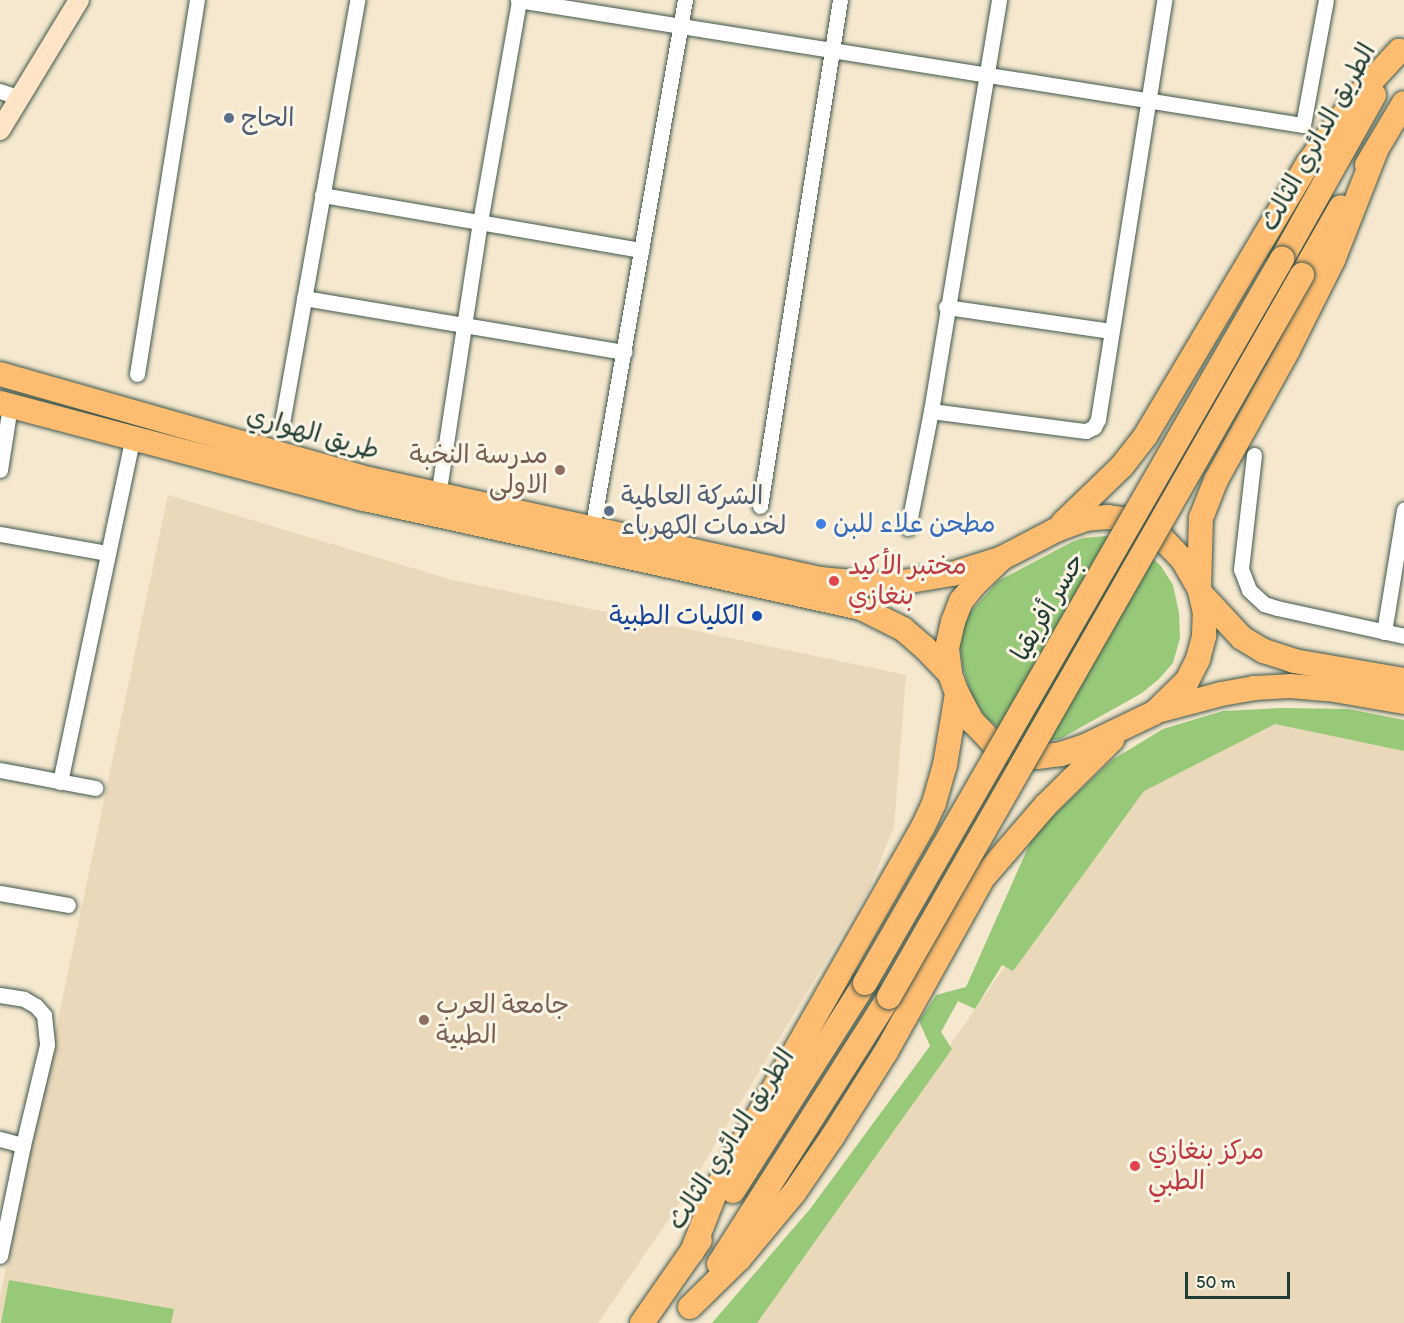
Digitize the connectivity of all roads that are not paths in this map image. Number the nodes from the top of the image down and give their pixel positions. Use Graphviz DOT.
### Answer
graph roads {
  1 [pos="79,0"];
  2 [pos="197,0"];
  3 [pos="357,0"];
  4 [pos="519,0"];
  5 [pos="685,0"];
  6 [pos="840,0"];
  7 [pos="999,0"];
  8 [pos="1164,0"];
  9 [pos="1326,0"];
  10 [pos="681,26"];
  11 [pos="1401,47"];
  12 [pos="830,50"];
  13 [pos="987,75"];
  14 [pos="0,91"];
  15 [pos="20,98"];
  16 [pos="1147,100"];
  17 [pos="1404,103"];
  18 [pos="0,130"];
  19 [pos="1376,151"];
  20 [pos="322,195"];
  21 [pos="480,222"];
  22 [pos="641,249"];
  23 [pos="1282,259"];
  24 [pos="304,298"];
  25 [pos="946,307"];
  26 [pos="464,325"];
  27 [pos="1110,331"];
  28 [pos="624,352"];
  29 [pos="0,374"];
  30 [pos="137,374"];
  31 [pos="5,404"];
  32 [pos="931,411"];
  33 [pos="282,423"];
  34 [pos="132,439"];
  35 [pos="1254,455"];
  36 [pos="0,470"];
  37 [pos="438,496"];
  38 [pos="760,506"];
  39 [pos="1404,510"];
  40 [pos="908,528"];
  41 [pos="592,530"];
  42 [pos="1056,530"];
  43 [pos="0,534"];
  44 [pos="107,553"];
  45 [pos="1002,558"];
  46 [pos="1201,592"];
  47 [pos="1384,632"];
  48 [pos="1404,636"];
  49 [pos="1404,680"];
  50 [pos="953,684"];
  51 [pos="1404,702"];
  52 [pos="1154,713"];
  53 [pos="1125,728"];
  54 [pos="0,770"];
  55 [pos="60,782"];
  56 [pos="95,788"];
  57 [pos="0,892"];
  58 [pos="68,905"];
  59 [pos="865,983"];
  60 [pos="0,995"];
  61 [pos="0,1139"];
  62 [pos="22,1144"];
  63 [pos="3,1230"];
  64 [pos="692,1252"];
  65 [pos="0,1256"];
  66 [pos="684,1315"];
  67 [pos="642,1323"];
  1 -- 15 [label="main road"];
  2 -- 30 [label="street"];
  3 -- 20 [label="street"];
  4 -- 10 [label="street"];
  4 -- 21 [label="street"];
  5 -- 10 [label="street"];
  6 -- 12 [label="street"];
  7 -- 13 [label="street"];
  8 -- 16 [label="street"];
  9 -- 16 [label="street"];
  10 -- 12 [label="street"];
  10 -- 22 [label="street"];
  11 -- 23 [label="highway, الطريق الدائري الثالث"];
  11 -- 42 [label="highway"];
  12 -- 13 [label="street"];
  12 -- 38 [label="street"];
  13 -- 16 [label="street"];
  13 -- 25 [label="street"];
  14 -- 15 [label="street"];
  15 -- 18 [label="main road"];
  16 -- 27 [label="street"];
  17 -- 19 [label="highway, الطريق الدائري الثالث"];
  19 -- 46 [label="highway"];
  19 -- 66 [label="highway, الطريق الدائري الثالث, bridge"];
  20 -- 21 [label="street"];
  20 -- 24 [label="street"];
  21 -- 22 [label="street"];
  21 -- 26 [label="street"];
  22 -- 28 [label="street"];
  23 -- 59 [label="highway, جسر أفريقيا, bridge"];
  24 -- 26 [label="street"];
  24 -- 33 [label="street"];
  25 -- 27 [label="street"];
  25 -- 32 [label="street"];
  26 -- 28 [label="street"];
  26 -- 37 [label="street"];
  27 -- 32 [label="street"];
  28 -- 41 [label="street"];
  29 -- 37 [label="highway, طريق الهواري"];
  31 -- 34 [label="highway, طريق الهواري"];
  31 -- 36 [label="street"];
  32 -- 40 [label="street"];
  34 -- 44 [label="street"];
  34 -- 50 [label="highway, طريق الهواري"];
  35 -- 47 [label="street"];
  37 -- 41 [label="highway, طريق الهواري"];
  39 -- 47 [label="street"];
  41 -- 45 [label="highway, طريق الهواري"];
  42 -- 45 [label="highway"];
  42 -- 46 [label="highway"];
  43 -- 44 [label="street"];
  44 -- 55 [label="street"];
  45 -- 50 [label="highway"];
  46 -- 49 [label="highway"];
  46 -- 52 [label="highway"];
  47 -- 48 [label="street"];
  50 -- 53 [label="highway, طريق الهواري"];
  50 -- 64 [label="highway"];
  51 -- 52 [label="highway"];
  52 -- 53 [label="highway"];
  53 -- 66 [label="highway"];
  54 -- 55 [label="street"];
  55 -- 56 [label="street"];
  57 -- 58 [label="street"];
  59 -- 64 [label="highway, الطريق الدائري الثالث"];
  60 -- 62 [label="street"];
  61 -- 62 [label="street"];
  62 -- 63 [label="street"];
  63 -- 65 [label="street"];
  64 -- 67 [label="highway, الطريق الدائري الثالث"];
}
